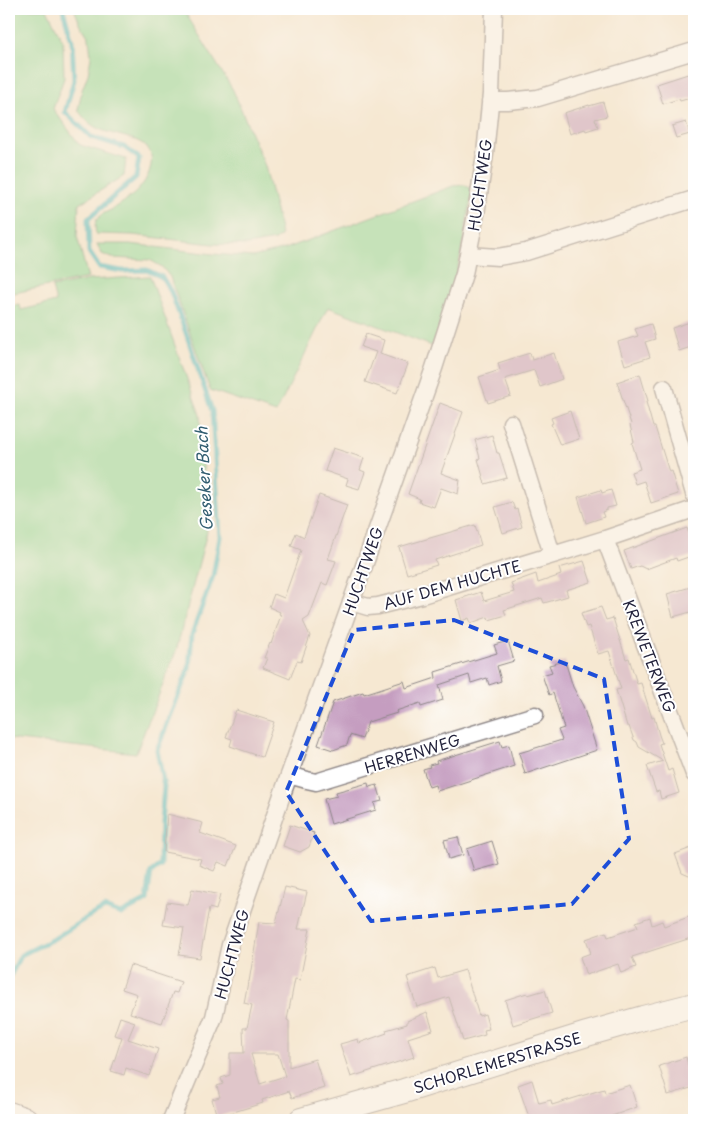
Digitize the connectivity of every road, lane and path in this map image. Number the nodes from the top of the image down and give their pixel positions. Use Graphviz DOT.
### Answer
graph roads {
  1 [pos="494,9"];
  2 [pos="694,51"];
  3 [pos="490,101"];
  4 [pos="694,199"];
  5 [pos="468,255"];
  6 [pos="664,388"];
  7 [pos="511,423"];
  8 [pos="694,494"];
  9 [pos="694,509"];
  10 [pos="605,539"];
  11 [pos="552,554"];
  12 [pos="352,602"];
  13 [pos="535,715"];
  14 [pos="694,774"];
  15 [pos="289,775"];
  16 [pos="694,1005"];
  17 [pos="9,1114"];
  18 [pos="26,1120"];
  19 [pos="171,1120"];
  20 [pos="301,1120"];
  1 -- 3 [label="street, HUCHTWEG"];
  2 -- 3 [label="street"];
  3 -- 5 [label="street, HUCHTWEG"];
  4 -- 5 [label="street"];
  5 -- 12 [label="street, HUCHTWEG"];
  6 -- 8 [label="street"];
  7 -- 11 [label="street"];
  9 -- 10 [label="street, AUF DEM HUCHTE"];
  10 -- 11 [label="street, AUF DEM HUCHTE"];
  10 -- 14 [label="street, KREWETERWEG"];
  11 -- 12 [label="street, AUF DEM HUCHTE"];
  12 -- 15 [label="street, HUCHTWEG"];
  13 -- 15 [label="street, HERRENWEG"];
  15 -- 19 [label="street, HUCHTWEG"];
  16 -- 20 [label="street, SCHORLEMERSTRASSE"];
  17 -- 18 [label="street"];
}
